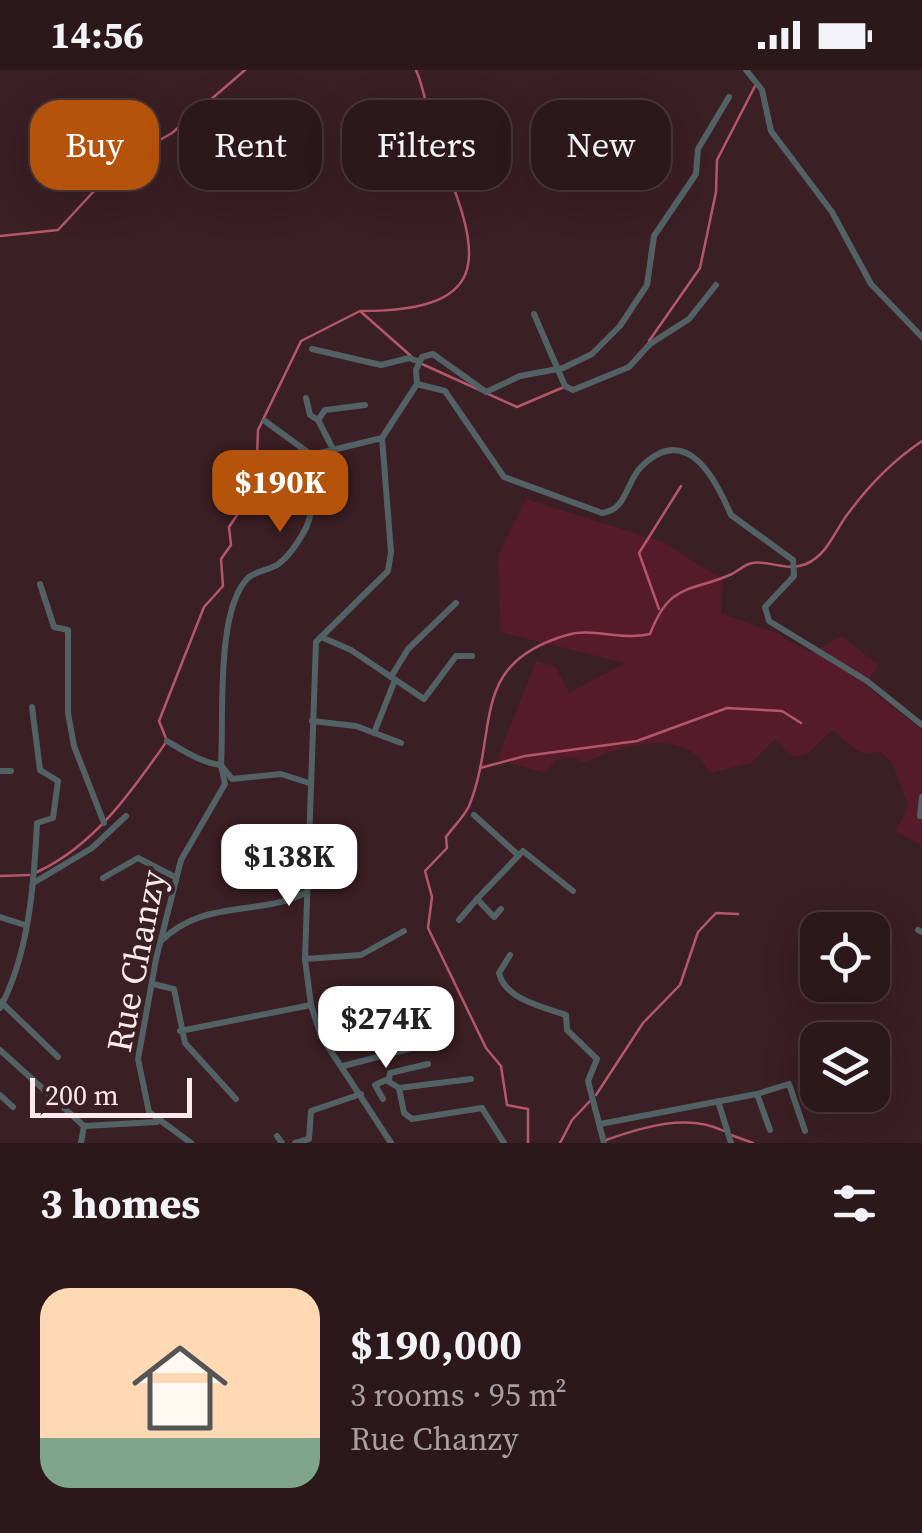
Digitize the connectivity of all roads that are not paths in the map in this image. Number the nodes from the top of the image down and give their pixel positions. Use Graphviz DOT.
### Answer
graph roads {
  1 [pos="746,70"];
  2 [pos="729,97"];
  3 [pos="716,284"];
  4 [pos="534,314"];
  5 [pos="922,337"];
  6 [pos="312,350"];
  7 [pos="420,362"];
  8 [pos="558,369"];
  9 [pos="417,384"];
  10 [pos="306,398"];
  11 [pos="365,406"];
  12 [pos="318,420"];
  13 [pos="265,421"];
  14 [pos="382,438"];
  15 [pos="333,449"];
  16 [pos="317,458"];
  17 [pos="40,584"];
  18 [pos="456,602"];
  19 [pos="318,640"];
  20 [pos="472,656"];
  21 [pos="393,678"];
  22 [pos="32,707"];
  23 [pos="312,721"];
  24 [pos="922,725"];
  25 [pos="374,732"];
  26 [pos="167,741"];
  27 [pos="401,743"];
  28 [pos="221,766"];
  29 [pos="0,771"];
  30 [pos="12,771"];
  31 [pos="309,783"];
  32 [pos="922,798"];
  33 [pos="474,815"];
  34 [pos="126,816"];
  35 [pos="920,816"];
  36 [pos="104,823"];
  37 [pos="516,854"];
  38 [pos="103,878"];
  39 [pos="175,878"];
  40 [pos="34,883"];
  41 [pos="308,891"];
  42 [pos="573,891"];
  43 [pos="478,899"];
  44 [pos="501,909"];
  45 [pos="0,917"];
  46 [pos="458,920"];
  47 [pos="25,924"];
  48 [pos="404,932"];
  49 [pos="161,941"];
  50 [pos="510,955"];
  51 [pos="306,959"];
  52 [pos="153,984"];
  53 [pos="1,1004"];
  54 [pos="311,1005"];
  55 [pos="180,1031"];
  56 [pos="420,1046"];
  57 [pos="0,1050"];
  58 [pos="58,1057"];
  59 [pos="428,1064"];
  60 [pos="343,1066"];
  61 [pos="389,1080"];
  62 [pos="470,1080"];
  63 [pos="399,1088"];
  64 [pos="361,1094"];
  65 [pos="757,1094"];
  66 [pos="0,1095"];
  67 [pos="383,1099"];
  68 [pos="236,1100"];
  69 [pos="718,1101"];
  70 [pos="13,1107"];
  71 [pos="159,1122"];
  72 [pos="600,1124"];
  73 [pos="84,1126"];
  74 [pos="770,1130"];
  75 [pos="806,1130"];
  76 [pos="81,1143"];
  77 [pos="191,1143"];
  78 [pos="295,1143"];
  79 [pos="390,1143"];
  80 [pos="504,1143"];
  81 [pos="604,1143"];
  82 [pos="731,1143"];
  1 -- 5 [label="street"];
  2 -- 8 [label="street"];
  3 -- 8 [label="street"];
  4 -- 8 [label="street"];
  6 -- 7 [label="street"];
  7 -- 8 [label="street"];
  7 -- 9 [label="street"];
  9 -- 14 [label="street"];
  9 -- 24 [label="street"];
  10 -- 12 [label="street"];
  11 -- 12 [label="street"];
  12 -- 15 [label="street"];
  13 -- 16 [label="street"];
  14 -- 15 [label="street"];
  14 -- 19 [label="street"];
  15 -- 16 [label="street"];
  16 -- 28 [label="street, Rue Chanzy"];
  17 -- 36 [label="street"];
  18 -- 21 [label="street"];
  19 -- 21 [label="street"];
  19 -- 23 [label="street"];
  20 -- 21 [label="street"];
  21 -- 25 [label="street"];
  22 -- 40 [label="street"];
  23 -- 25 [label="street"];
  23 -- 31 [label="street"];
  25 -- 27 [label="street"];
  26 -- 28 [label="street"];
  28 -- 31 [label="street"];
  28 -- 39 [label="street, Rue Chanzy"];
  29 -- 30 [label="street"];
  31 -- 41 [label="street"];
  32 -- 35 [label="street"];
  33 -- 37 [label="street"];
  34 -- 40 [label="street"];
  37 -- 42 [label="street"];
  37 -- 43 [label="street"];
  38 -- 39 [label="street"];
  39 -- 49 [label="street, Rue Chanzy"];
  40 -- 47 [label="street"];
  41 -- 49 [label="street"];
  41 -- 51 [label="street"];
  43 -- 44 [label="street"];
  43 -- 46 [label="street"];
  45 -- 47 [label="street"];
  47 -- 53 [label="street"];
  48 -- 51 [label="street"];
  49 -- 52 [label="street, Rue Chanzy"];
  50 -- 72 [label="street"];
  51 -- 54 [label="street"];
  52 -- 55 [label="street"];
  52 -- 71 [label="street, Rue Chanzy"];
  53 -- 58 [label="street"];
  54 -- 55 [label="street"];
  54 -- 60 [label="street"];
  55 -- 68 [label="street"];
  56 -- 60 [label="street"];
  57 -- 73 [label="street"];
  59 -- 61 [label="street"];
  60 -- 64 [label="street"];
  61 -- 63 [label="street"];
  61 -- 67 [label="street"];
  62 -- 63 [label="street"];
  63 -- 80 [label="street"];
  64 -- 78 [label="street"];
  64 -- 79 [label="street"];
  65 -- 69 [label="street"];
  65 -- 74 [label="street"];
  65 -- 75 [label="street"];
  66 -- 70 [label="street"];
  69 -- 72 [label="street"];
  69 -- 82 [label="street"];
  71 -- 73 [label="street"];
  71 -- 77 [label="street"];
  72 -- 81 [label="street"];
  73 -- 76 [label="street"];
}
